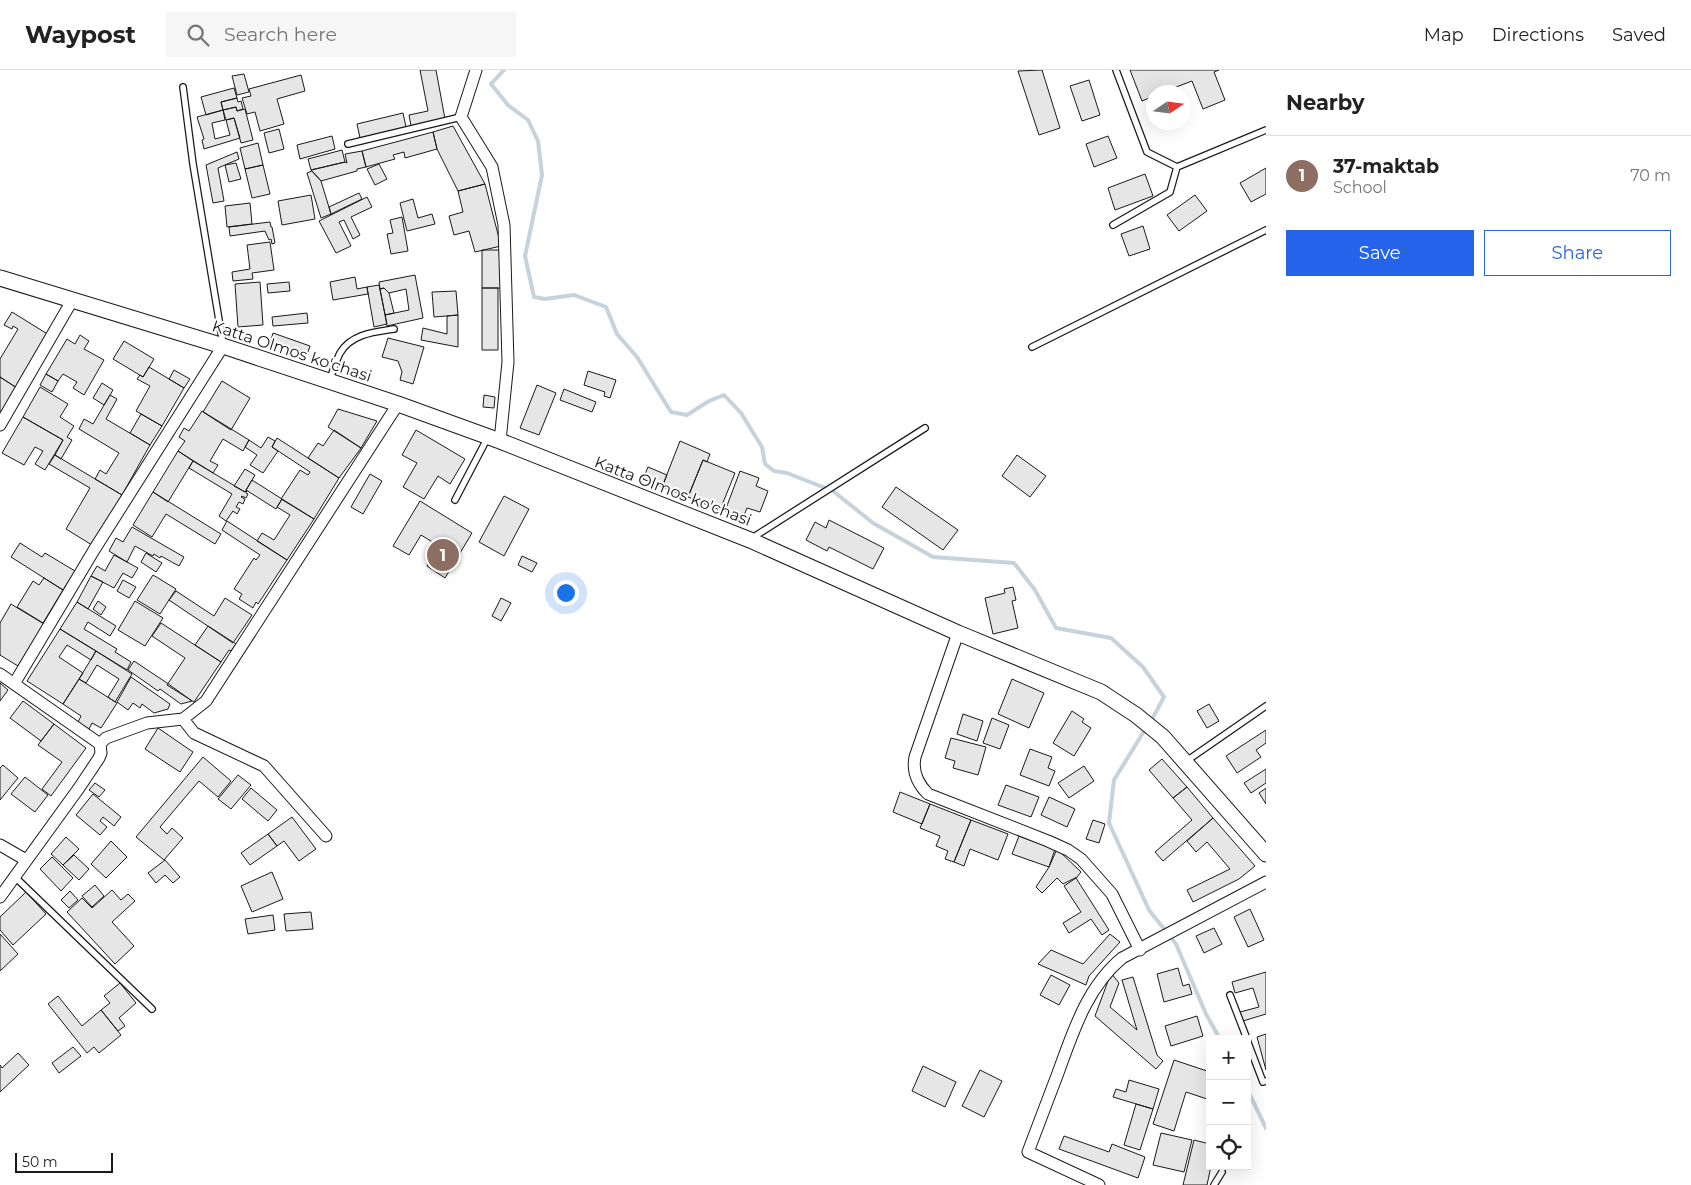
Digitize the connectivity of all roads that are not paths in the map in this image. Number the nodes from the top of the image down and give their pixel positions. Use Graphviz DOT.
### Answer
graph roads {
  1 [pos="476,70"];
  2 [pos="1116,70"];
  3 [pos="183,87"];
  4 [pos="461,117"];
  5 [pos="1266,130"];
  6 [pos="348,144"];
  7 [pos="1177,167"];
  8 [pos="1113,225"];
  9 [pos="1266,230"];
  10 [pos="0,278"];
  11 [pos="73,299"];
  12 [pos="394,329"];
  13 [pos="223,346"];
  14 [pos="1032,347"];
  15 [pos="329,381"];
  16 [pos="398,404"];
  17 [pos="0,425"];
  18 [pos="925,428"];
  19 [pos="494,439"];
  20 [pos="455,500"];
  21 [pos="750,540"];
  22 [pos="958,632"];
  23 [pos="0,674"];
  24 [pos="14,684"];
  25 [pos="1266,706"];
  26 [pos="183,719"];
  27 [pos="100,744"];
  28 [pos="1185,762"];
  29 [pos="326,836"];
  30 [pos="0,845"];
  31 [pos="1266,854"];
  32 [pos="26,860"];
  33 [pos="15,877"];
  34 [pos="1266,882"];
  35 [pos="0,897"];
  36 [pos="1140,950"];
  37 [pos="1230,995"];
  38 [pos="152,1009"];
  39 [pos="1245,1035"];
  40 [pos="1251,1049"];
  41 [pos="1266,1081"];
  42 [pos="1222,1172"];
  43 [pos="1100,1185"];
  44 [pos="1214,1185"];
  1 -- 4 [label="street"];
  2 -- 7 [label="lane"];
  3 -- 13 [label="lane"];
  4 -- 6 [label="lane"];
  4 -- 19 [label="street"];
  5 -- 7 [label="lane"];
  7 -- 8 [label="lane"];
  9 -- 14 [label="lane"];
  10 -- 11 [label="street, Katta Olmos ko'chasi"];
  11 -- 13 [label="street, Katta Olmos ko'chasi"];
  11 -- 17 [label="street"];
  12 -- 15 [label="lane"];
  13 -- 15 [label="street, Katta Olmos ko'chasi"];
  13 -- 24 [label="street"];
  15 -- 16 [label="street, Katta Olmos ko'chasi"];
  16 -- 19 [label="street, Katta Olmos ko'chasi"];
  16 -- 26 [label="street"];
  18 -- 21 [label="lane"];
  19 -- 20 [label="lane"];
  19 -- 21 [label="street, Katta Olmos ko'chasi"];
  21 -- 22 [label="street, Katta Olmos ko'chasi"];
  22 -- 28 [label="street, Katta Olmos ko'chasi"];
  22 -- 36 [label="street"];
  23 -- 24 [label="street"];
  24 -- 27 [label="street"];
  25 -- 28 [label="lane"];
  26 -- 27 [label="street"];
  26 -- 29 [label="street"];
  27 -- 32 [label="street"];
  28 -- 31 [label="street, Katta Olmos ko'chasi"];
  30 -- 32 [label="street"];
  32 -- 33 [label="street"];
  33 -- 35 [label="street"];
  33 -- 38 [label="lane"];
  34 -- 36 [label="street"];
  36 -- 43 [label="street"];
  37 -- 39 [label="lane"];
  40 -- 41 [label="lane"];
  42 -- 44 [label="lane"];
}
